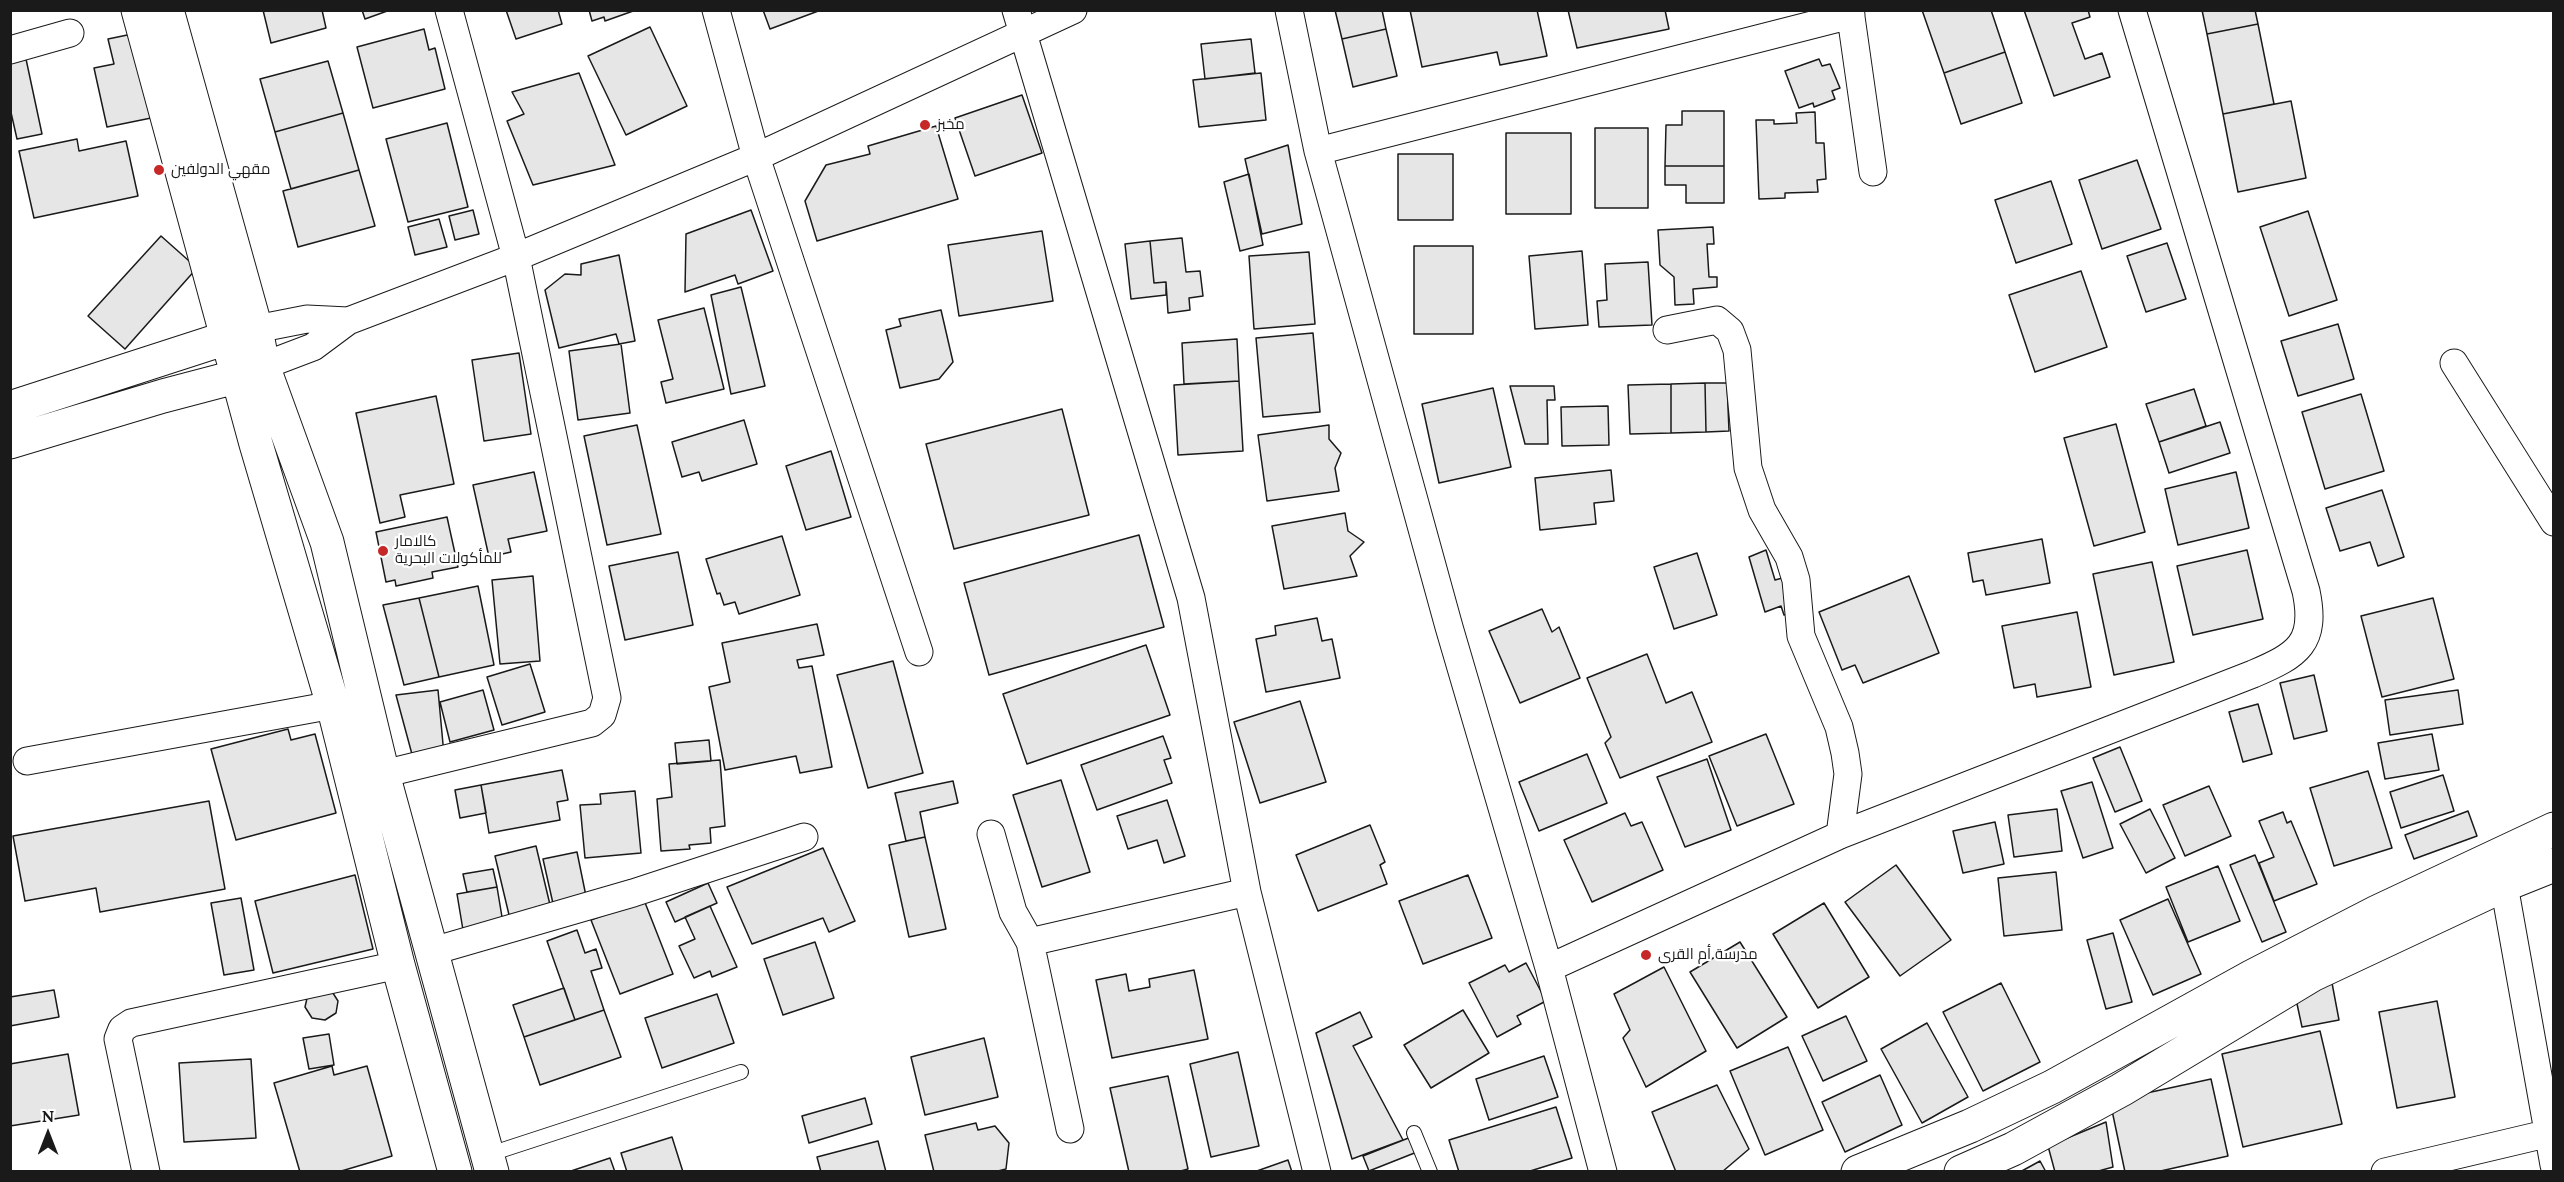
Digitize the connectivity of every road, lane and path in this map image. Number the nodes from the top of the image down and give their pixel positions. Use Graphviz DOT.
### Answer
graph roads {
  1 [pos="138,10"];
  2 [pos="167,10"];
  3 [pos="449,10"];
  4 [pos="716,10"];
  5 [pos="1073,10"];
  6 [pos="1289,10"];
  7 [pos="2132,10"];
  8 [pos="1851,13"];
  9 [pos="1020,21"];
  10 [pos="70,33"];
  11 [pos="10,50"];
  12 [pos="1318,151"];
  13 [pos="756,157"];
  14 [pos="1873,172"];
  15 [pos="516,257"];
  16 [pos="348,321"];
  17 [pos="1667,330"];
  18 [pos="242,333"];
  19 [pos="2454,363"];
  20 [pos="251,371"];
  21 [pos="10,408"];
  22 [pos="10,442"];
  23 [pos="2553,522"];
  24 [pos="919,652"];
  25 [pos="333,705"];
  26 [pos="27,761"];
  27 [pos="383,774"];
  28 [pos="2553,829"];
  29 [pos="991,834"];
  30 [pos="1839,835"];
  31 [pos="804,837"];
  32 [pos="2553,865"];
  33 [pos="2504,885"];
  34 [pos="1247,892"];
  35 [pos="1029,942"];
  36 [pos="433,951"];
  37 [pos="398,964"];
  38 [pos="1549,968"];
  39 [pos="741,1072"];
  40 [pos="1070,1129"];
  41 [pos="2551,1132"];
  42 [pos="1414,1133"];
  43 [pos="489,1163"];
  44 [pos="2553,1165"];
  45 [pos="146,1172"];
  46 [pos="455,1172"];
  47 [pos="1317,1172"];
  48 [pos="1430,1172"];
  49 [pos="1603,1172"];
  50 [pos="1858,1172"];
  51 [pos="1961,1172"];
  52 [pos="2385,1172"];
  1 -- 18 [label="street"];
  2 -- 18 [label="street"];
  3 -- 15 [label="street"];
  4 -- 13 [label="street"];
  5 -- 9 [label="street"];
  6 -- 12 [label="street"];
  7 -- 30 [label="street"];
  8 -- 12 [label="street"];
  8 -- 14 [label="street"];
  9 -- 13 [label="street"];
  9 -- 34 [label="street"];
  10 -- 11 [label="street"];
  12 -- 38 [label="street"];
  13 -- 15 [label="street"];
  13 -- 24 [label="street"];
  15 -- 16 [label="street"];
  15 -- 27 [label="street"];
  16 -- 18 [label="street"];
  16 -- 20 [label="street"];
  17 -- 30 [label="street"];
  18 -- 20 [label="street"];
  18 -- 21 [label="street"];
  19 -- 23 [label="street"];
  20 -- 22 [label="street"];
  20 -- 25 [label="street"];
  20 -- 27 [label="street"];
  25 -- 26 [label="street"];
  25 -- 37 [label="street"];
  27 -- 36 [label="street"];
  28 -- 50 [label="street"];
  29 -- 35 [label="street"];
  30 -- 38 [label="street"];
  31 -- 36 [label="street"];
  32 -- 33 [label="street"];
  33 -- 41 [label="street"];
  33 -- 51 [label="street"];
  34 -- 35 [label="street"];
  34 -- 47 [label="street"];
  35 -- 40 [label="street"];
  36 -- 43 [label="street"];
  37 -- 45 [label="street"];
  37 -- 46 [label="street"];
  38 -- 49 [label="street"];
  39 -- 43 [label="lane"];
  41 -- 44 [label="street"];
  41 -- 52 [label="street"];
  42 -- 48 [label="lane"];
}
